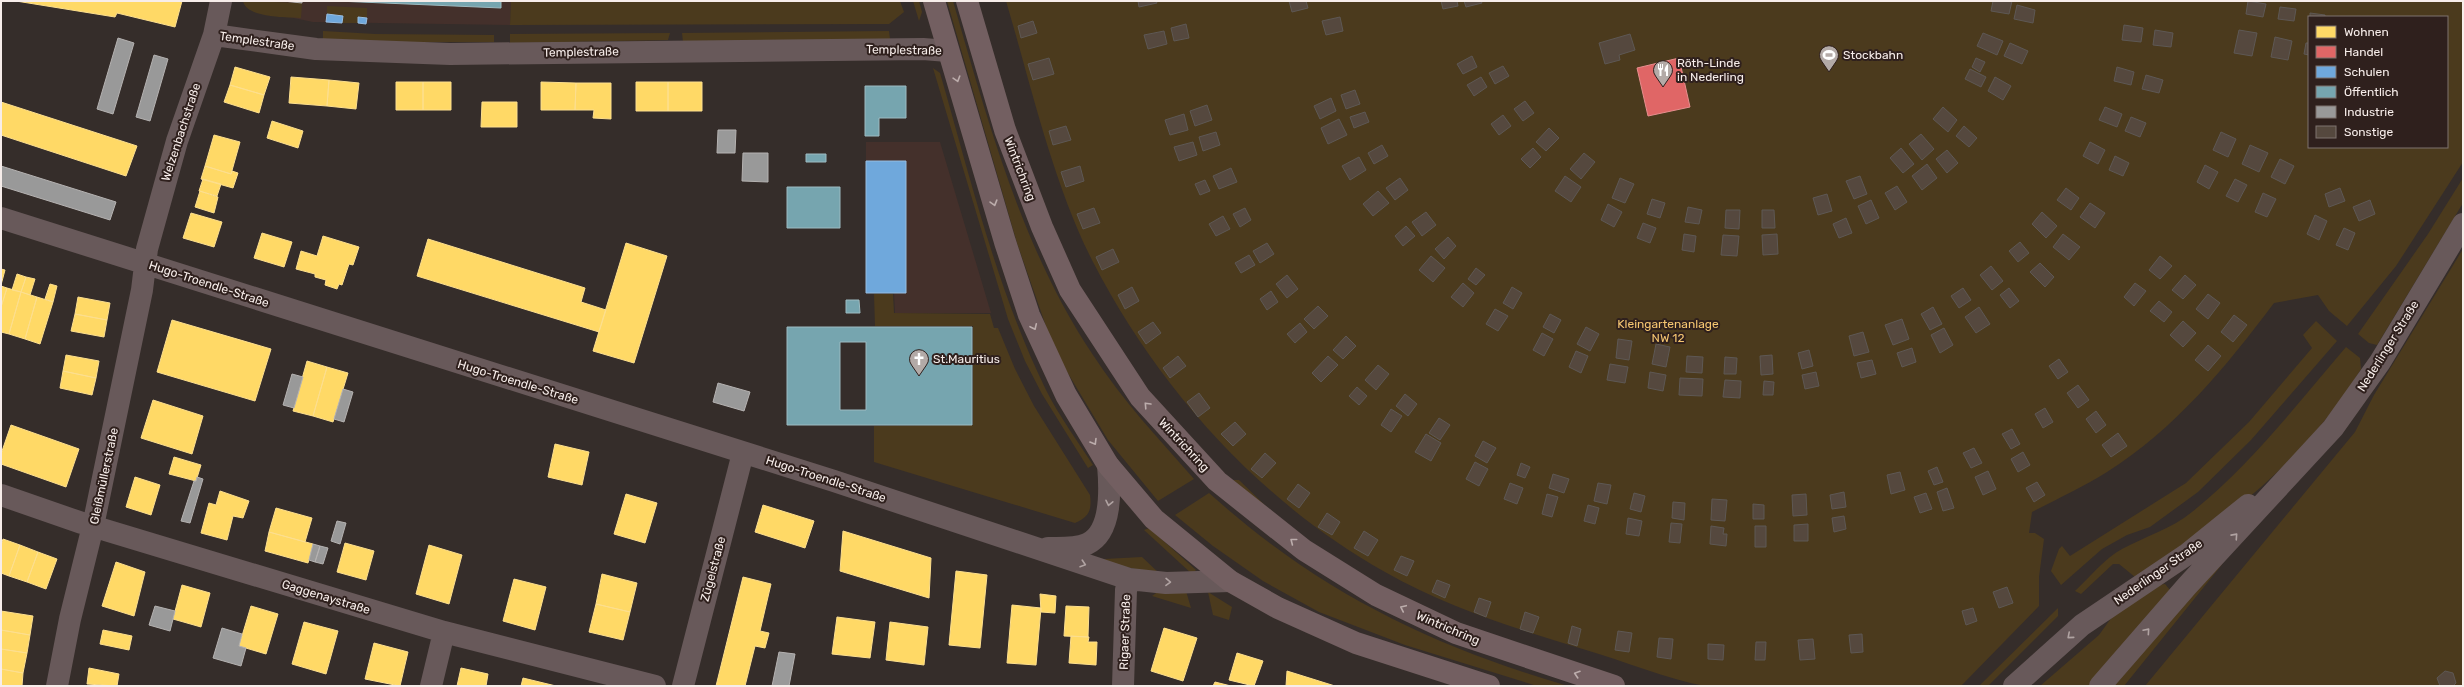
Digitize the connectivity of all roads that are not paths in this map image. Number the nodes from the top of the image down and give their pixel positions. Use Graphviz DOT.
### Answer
graph roads {
  1 [pos="221,1"];
  2 [pos="934,1"];
  3 [pos="967,1"];
  4 [pos="214,35"];
  5 [pos="948,51"];
  6 [pos="1,218"];
  7 [pos="2463,224"];
  8 [pos="146,264"];
  9 [pos="743,453"];
  10 [pos="2304,461"];
  11 [pos="1108,465"];
  12 [pos="1,495"];
  13 [pos="93,526"];
  14 [pos="1033,548"];
  15 [pos="1129,579"];
  16 [pos="1230,581"];
  17 [pos="444,632"];
  18 [pos="57,686"];
  19 [pos="431,686"];
  20 [pos="655,686"];
  21 [pos="683,686"];
  22 [pos="1123,686"];
  23 [pos="1489,686"];
  24 [pos="1614,686"];
  25 [pos="2014,686"];
  26 [pos="2100,686"];
  1 -- 4 [label="street, Welzenbachstraße"];
  2 -- 5 [label="main road"];
  24 -- 3 [label="main road, Wintrichring, one-way"];
  4 -- 5 [label="street, Templestraße"];
  4 -- 8 [label="street, Welzenbachstraße"];
  5 -- 11 [label="main road, one-way"];
  6 -- 8 [label="street, Hugo-Troendle-Straße"];
  7 -- 10 [label="street, Nederlinger Straße"];
  8 -- 9 [label="street, Hugo-Troendle-Straße"];
  8 -- 13 [label="street, Gleißmüllerstraße"];
  9 -- 14 [label="street, Hugo-Troendle-Straße"];
  9 -- 21 [label="street, Zügelstraße"];
  10 -- 25 [label="street, Nederlinger Straße, one-way"];
  26 -- 10 [label="street, Nederlinger Straße, one-way"];
  11 -- 14 [label="street, Hugo-Troendle-Straße, one-way"];
  11 -- 16 [label="main road"];
  12 -- 13 [label="street, Gaggenaystraße"];
  13 -- 17 [label="street, Gaggenaystraße"];
  13 -- 18 [label="street, Gleißmüllerstraße"];
  14 -- 15 [label="street, Hugo-Troendle-Straße, one-way"];
  15 -- 16 [label="street, Hugo-Troendle-Straße, one-way"];
  15 -- 22 [label="street, Rigaer Straße"];
  16 -- 23 [label="main road"];
  17 -- 19 [label="street"];
  17 -- 20 [label="street, Gaggenaystraße"];
}
